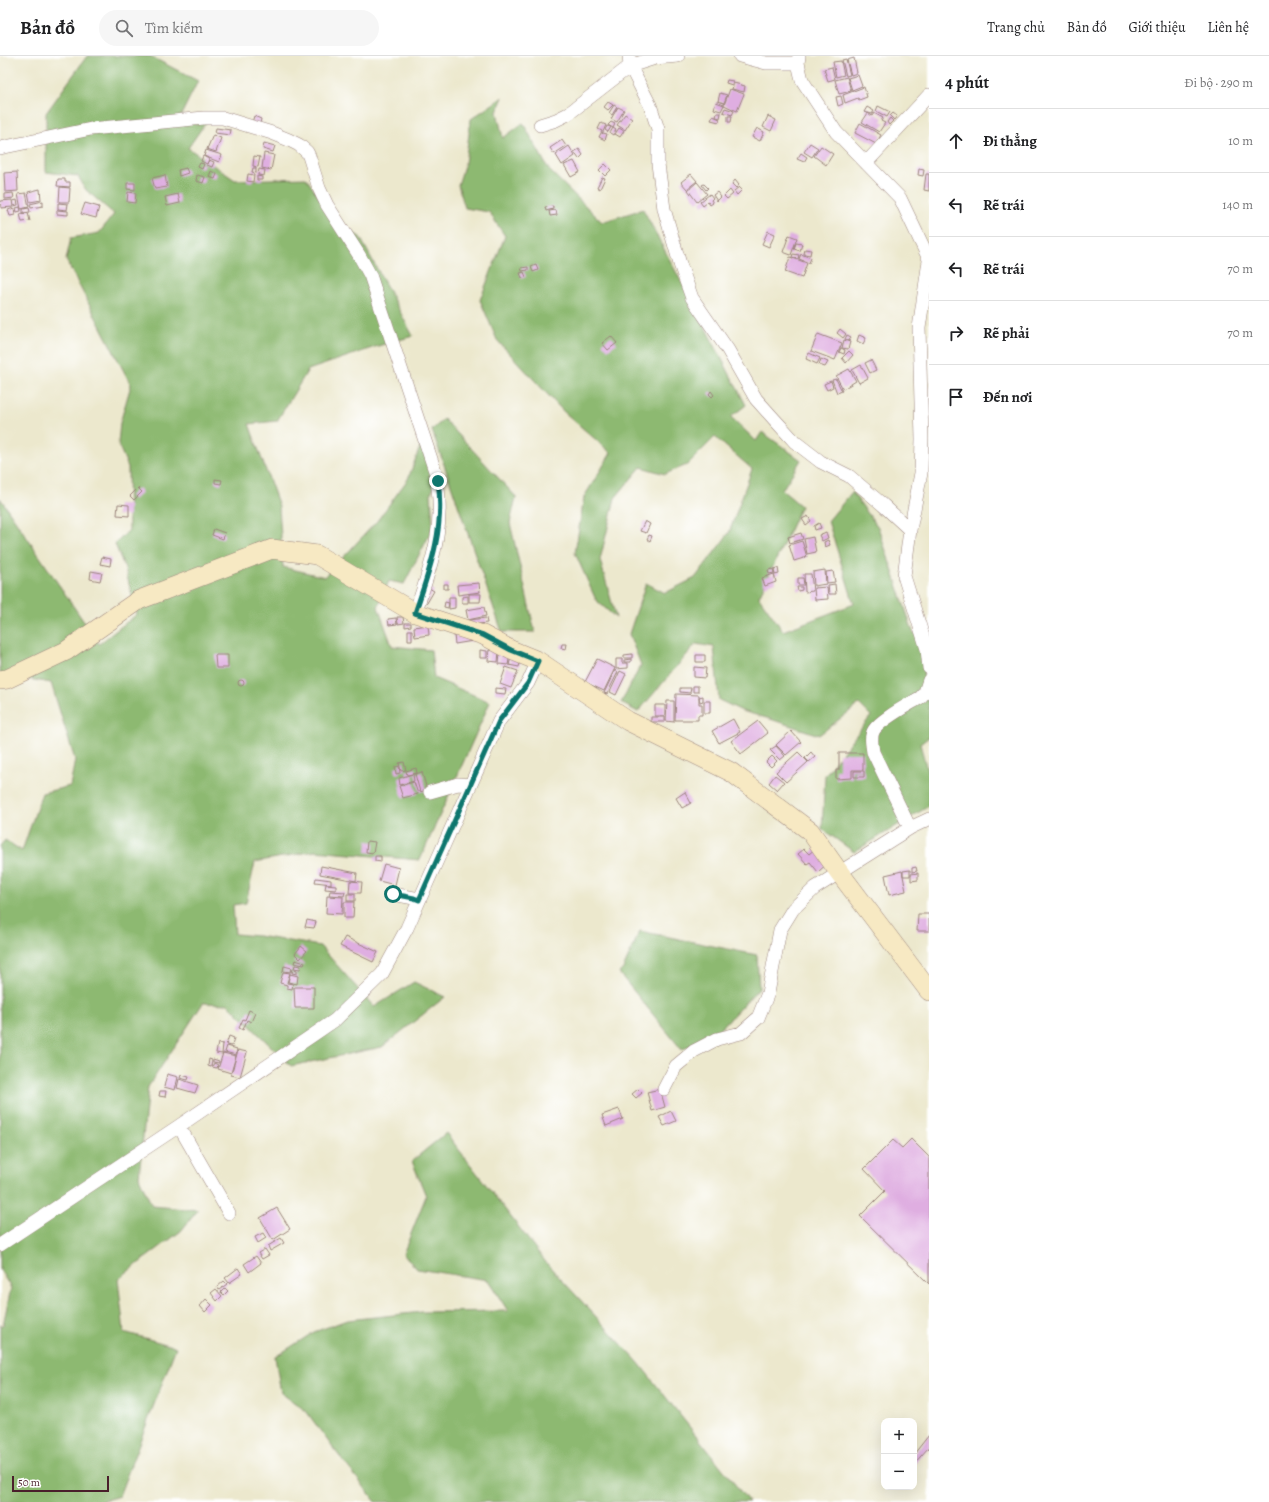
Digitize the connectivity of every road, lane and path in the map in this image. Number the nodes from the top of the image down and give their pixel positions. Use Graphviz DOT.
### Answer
graph roads {
  1 [pos="678,56"];
  2 [pos="740,56"];
  3 [pos="798,60"];
  4 [pos="630,61"];
  5 [pos="929,95"];
  6 [pos="540,125"];
  7 [pos="0,148"];
  8 [pos="866,163"];
  9 [pos="929,260"];
  10 [pos="910,530"];
  11 [pos="415,613"];
  12 [pos="538,661"];
  13 [pos="929,668"];
  14 [pos="0,680"];
  15 [pos="929,680"];
  16 [pos="470,785"];
  17 [pos="430,792"];
  18 [pos="929,818"];
  19 [pos="910,828"];
  20 [pos="840,872"];
  21 [pos="393,894"];
  22 [pos="419,900"];
  23 [pos="928,988"];
  24 [pos="664,1089"];
  25 [pos="178,1126"];
  26 [pos="229,1213"];
  27 [pos="0,1245"];
  1 -- 4 [label="street"];
  2 -- 3 [label="street"];
  3 -- 8 [label="street"];
  4 -- 6 [label="street"];
  4 -- 10 [label="street"];
  5 -- 8 [label="street"];
  7 -- 11 [label="street"];
  8 -- 9 [label="street"];
  9 -- 10 [label="street"];
  10 -- 13 [label="street"];
  11 -- 12 [label="street"];
  11 -- 14 [label="street"];
  12 -- 16 [label="street"];
  12 -- 20 [label="street"];
  15 -- 19 [label="street"];
  16 -- 17 [label="street"];
  16 -- 22 [label="street"];
  18 -- 19 [label="street"];
  19 -- 20 [label="street"];
  20 -- 23 [label="street"];
  20 -- 24 [label="street"];
  21 -- 22 [label="street"];
  22 -- 25 [label="street"];
  25 -- 26 [label="street"];
  25 -- 27 [label="street"];
}
